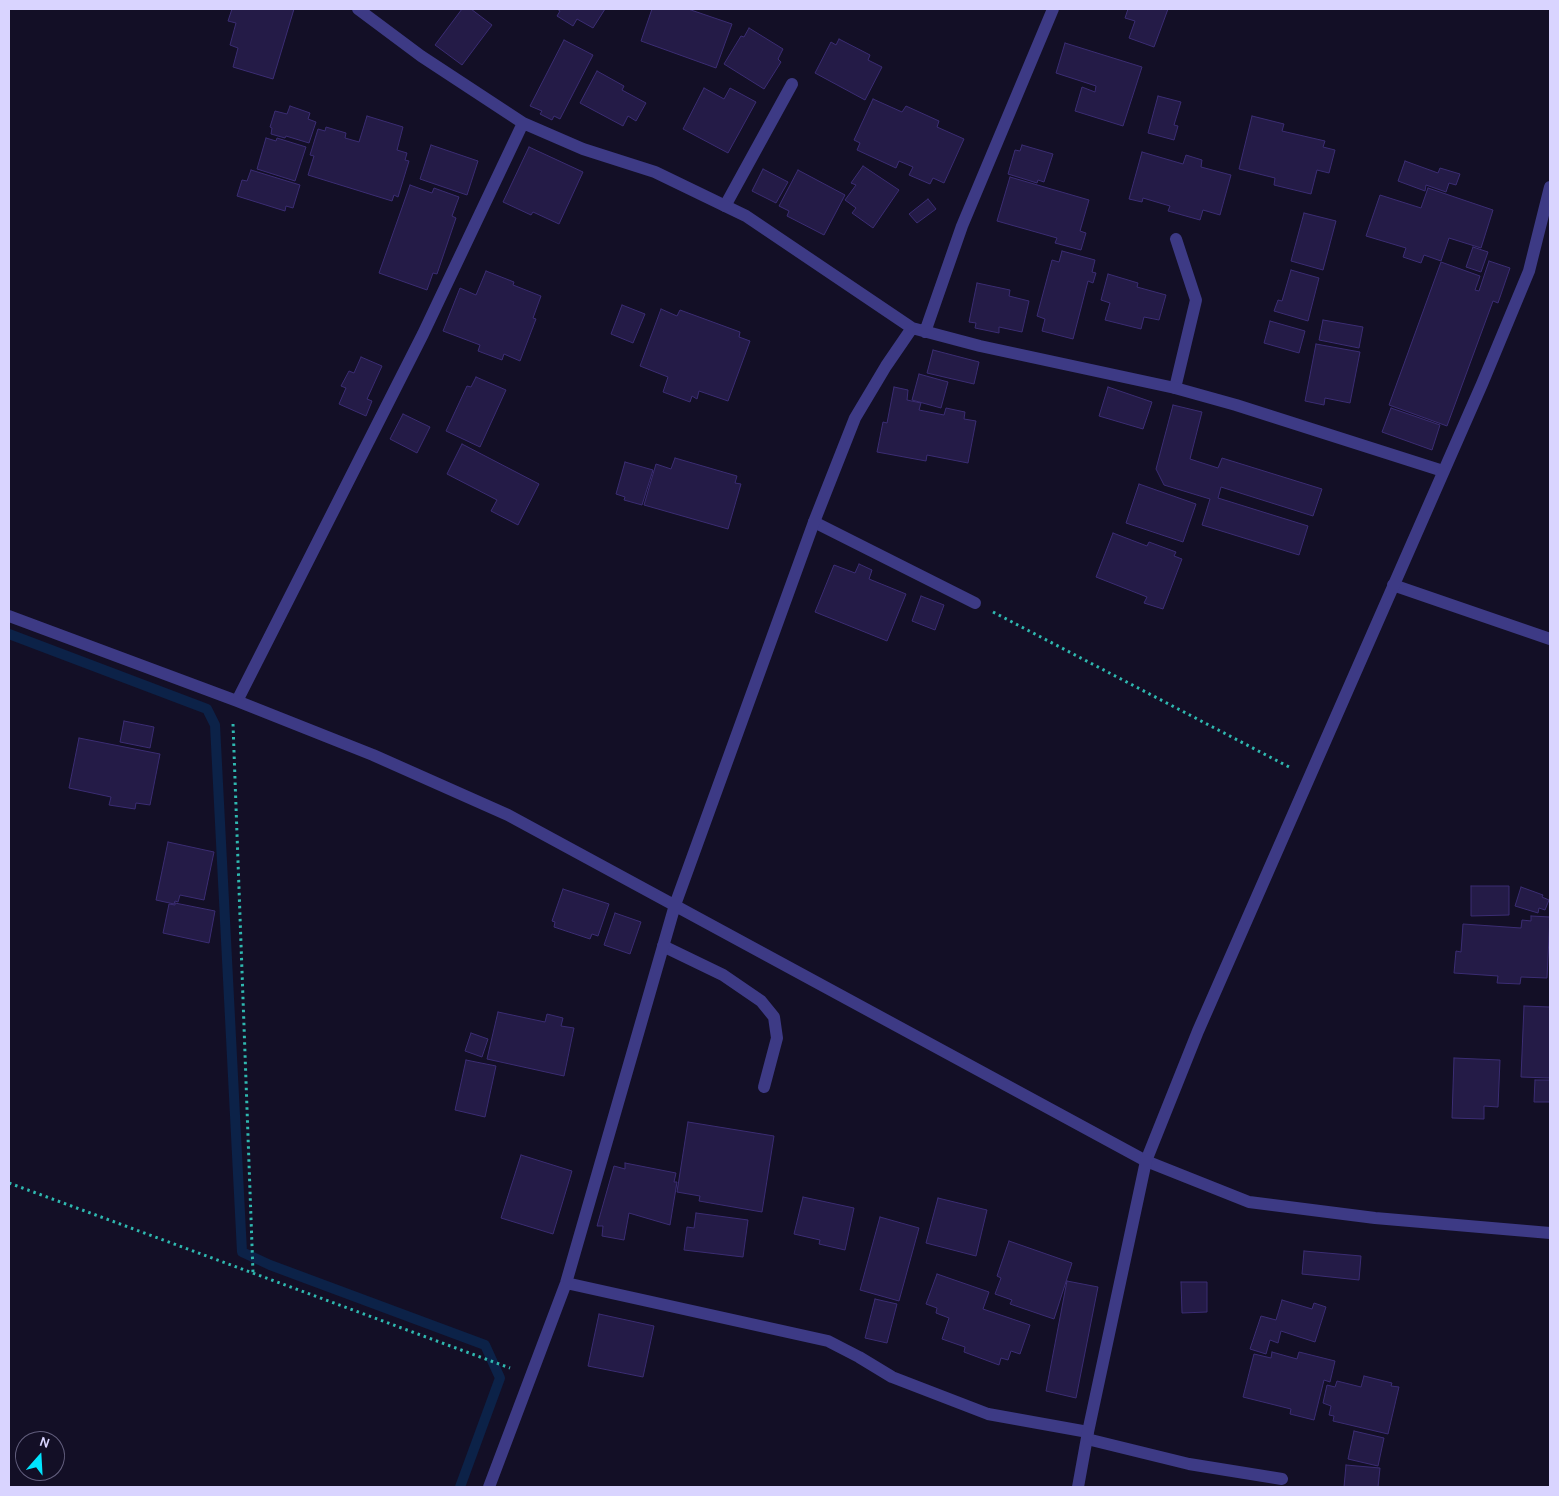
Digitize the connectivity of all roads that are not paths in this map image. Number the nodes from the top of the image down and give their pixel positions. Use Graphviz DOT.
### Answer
graph roads {
  1 [pos="358,9"];
  2 [pos="1053,9"];
  3 [pos="792,84"];
  4 [pos="523,123"];
  5 [pos="1550,187"];
  6 [pos="725,206"];
  7 [pos="1176,238"];
  8 [pos="918,330"];
  9 [pos="1175,388"];
  10 [pos="1443,471"];
  11 [pos="814,522"];
  12 [pos="1393,585"];
  13 [pos="975,603"];
  14 [pos="9,616"];
  15 [pos="1550,639"];
  16 [pos="237,700"];
  17 [pos="675,905"];
  18 [pos="663,946"];
  19 [pos="764,1087"];
  20 [pos="1146,1161"];
  21 [pos="1550,1233"];
  22 [pos="566,1283"];
  23 [pos="1088,1436"];
  24 [pos="1282,1479"];
  25 [pos="489,1487"];
  26 [pos="1078,1487"];
  1 -- 4 [label="street"];
  2 -- 8 [label="street"];
  3 -- 6 [label="street"];
  4 -- 6 [label="street"];
  4 -- 16 [label="street"];
  5 -- 10 [label="street"];
  6 -- 8 [label="street"];
  7 -- 9 [label="street"];
  8 -- 9 [label="street"];
  8 -- 11 [label="street"];
  9 -- 10 [label="street"];
  10 -- 12 [label="street"];
  11 -- 13 [label="street"];
  11 -- 17 [label="street"];
  12 -- 15 [label="street"];
  12 -- 20 [label="street"];
  14 -- 16 [label="street"];
  16 -- 17 [label="street"];
  17 -- 18 [label="street"];
  17 -- 20 [label="street"];
  18 -- 19 [label="street"];
  18 -- 22 [label="street"];
  20 -- 21 [label="street"];
  20 -- 23 [label="street"];
  22 -- 23 [label="street"];
  22 -- 25 [label="street"];
  23 -- 24 [label="street"];
  23 -- 26 [label="street"];
}
